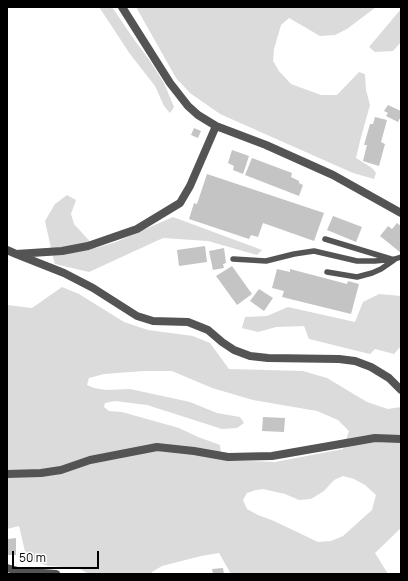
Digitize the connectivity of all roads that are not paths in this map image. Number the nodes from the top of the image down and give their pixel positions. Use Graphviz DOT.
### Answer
graph roads {
  1 [pos="122,7"];
  2 [pos="216,126"];
  3 [pos="401,214"];
  4 [pos="325,239"];
  5 [pos="7,250"];
  6 [pos="16,254"];
  7 [pos="401,257"];
  8 [pos="233,259"];
  9 [pos="395,260"];
  10 [pos="327,272"];
  11 [pos="401,390"];
  12 [pos="401,439"];
  13 [pos="7,474"];
  14 [pos="7,568"];
  15 [pos="56,574"];
  1 -- 2 [label="street"];
  2 -- 3 [label="street"];
  2 -- 6 [label="street"];
  4 -- 9 [label="lane"];
  5 -- 6 [label="street"];
  6 -- 11 [label="street"];
  7 -- 9 [label="lane"];
  8 -- 9 [label="lane"];
  9 -- 10 [label="lane"];
  12 -- 13 [label="street"];
  14 -- 15 [label="street"];
}
